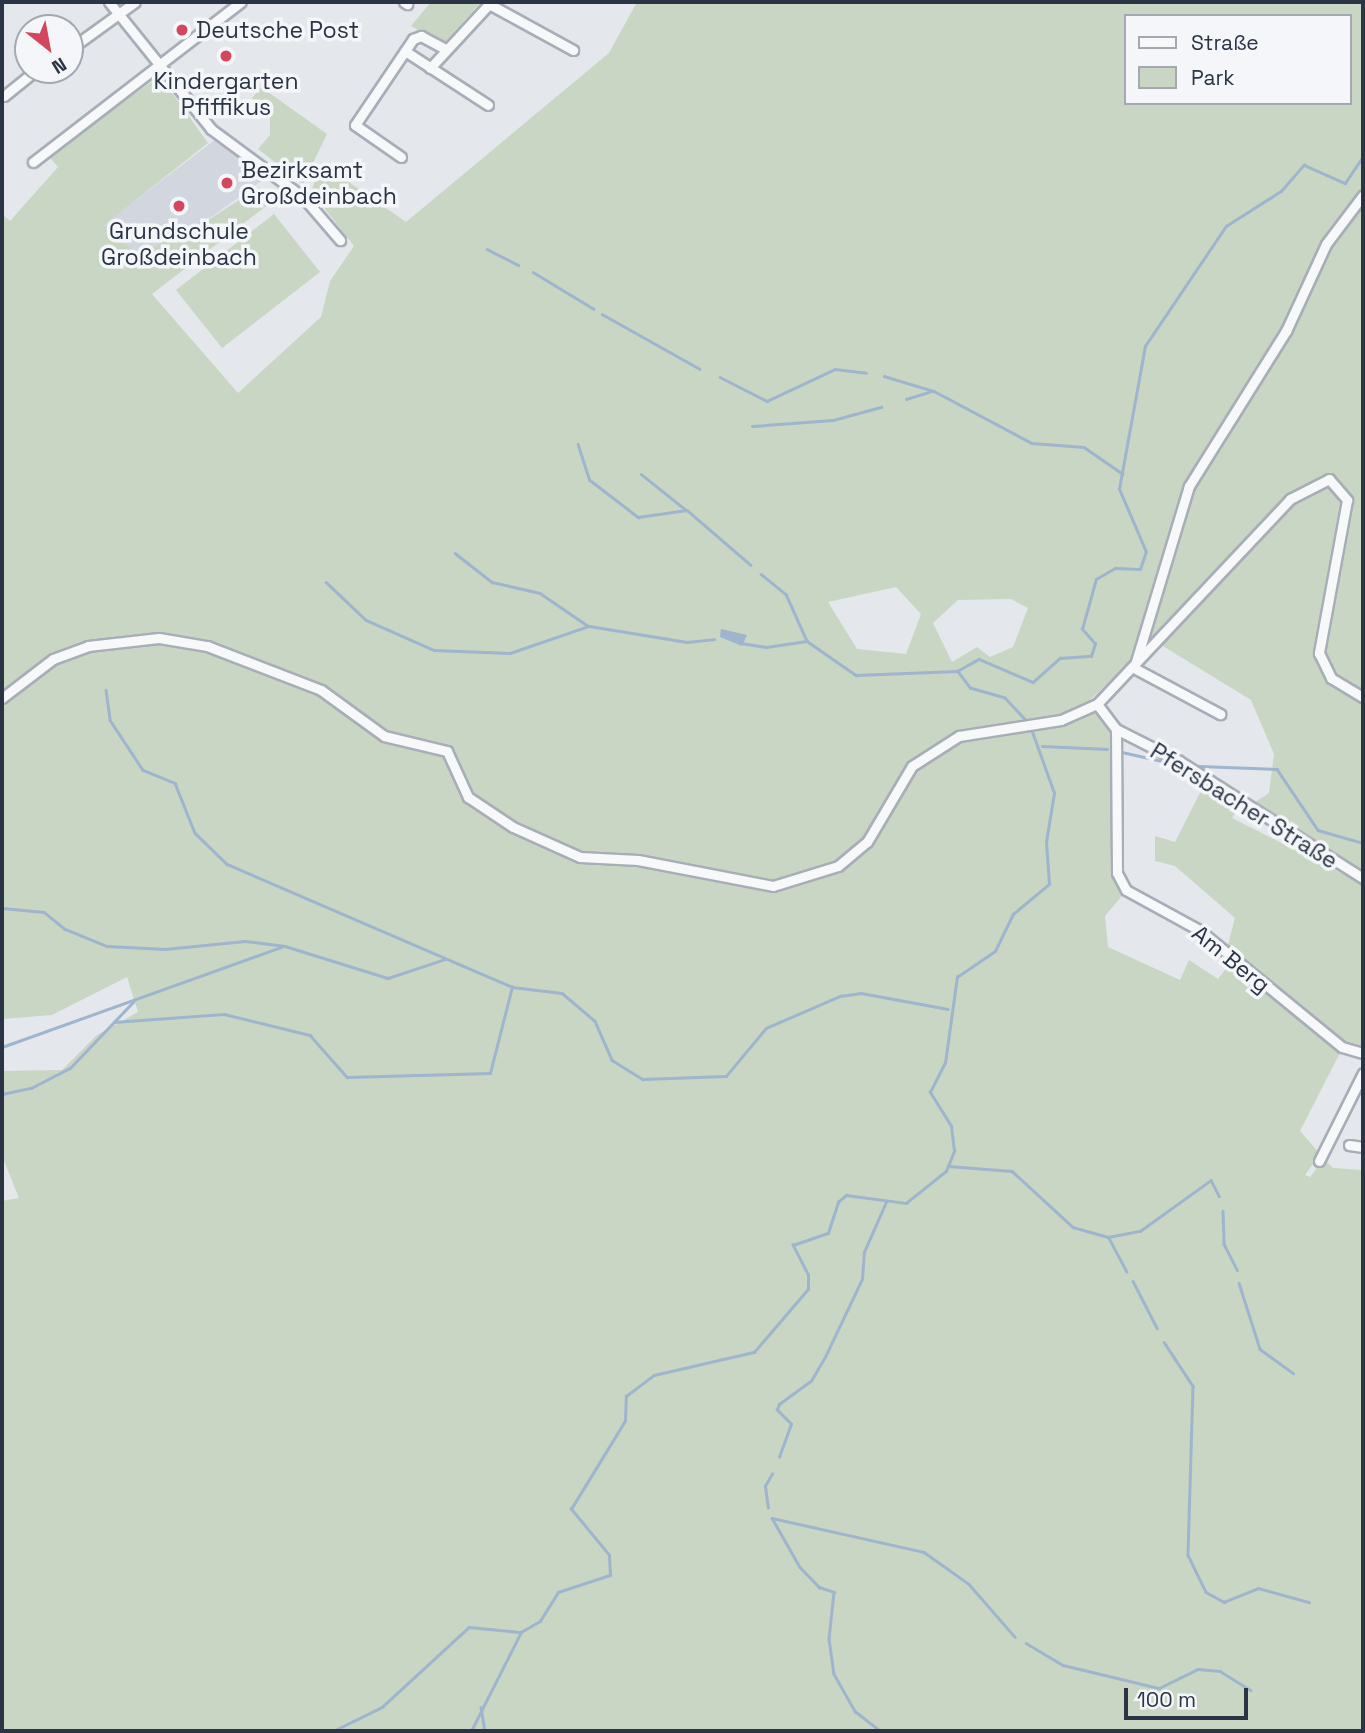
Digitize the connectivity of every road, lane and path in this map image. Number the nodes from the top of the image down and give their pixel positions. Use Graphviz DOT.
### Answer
graph roads {
  1 [pos="109,2"];
  2 [pos="135,2"];
  3 [pos="242,2"];
  4 [pos="490,3"];
  5 [pos="122,13"];
  6 [pos="84,39"];
  7 [pos="445,49"];
  8 [pos="573,50"];
  9 [pos="405,51"];
  10 [pos="162,68"];
  11 [pos="430,68"];
  12 [pos="19,84"];
  13 [pos="4,96"];
  14 [pos="488,105"];
  15 [pos="401,158"];
  16 [pos="33,162"];
  17 [pos="1363,195"];
  18 [pos="340,240"];
  19 [pos="1133,668"];
  20 [pos="1363,697"];
  21 [pos="2,698"];
  22 [pos="1097,704"];
  23 [pos="1220,714"];
  24 [pos="1116,729"];
  25 [pos="1363,878"];
  26 [pos="1363,1053"];
  27 [pos="1363,1073"];
  28 [pos="1349,1145"];
  29 [pos="1363,1147"];
  30 [pos="1319,1161"];
  1 -- 5 [label="street"];
  2 -- 5 [label="street"];
  3 -- 10 [label="street"];
  4 -- 7 [label="street"];
  4 -- 8 [label="street"];
  5 -- 6 [label="street"];
  5 -- 10 [label="street"];
  7 -- 9 [label="street"];
  7 -- 11 [label="street"];
  9 -- 11 [label="street"];
  9 -- 15 [label="street"];
  10 -- 16 [label="street"];
  10 -- 18 [label="street"];
  11 -- 14 [label="street"];
  12 -- 13 [label="street"];
  17 -- 19 [label="street"];
  19 -- 20 [label="street"];
  19 -- 22 [label="street"];
  19 -- 23 [label="street"];
  21 -- 22 [label="street"];
  22 -- 24 [label="street, Pfersbacher Straße"];
  24 -- 25 [label="street, Pfersbacher Straße"];
  24 -- 26 [label="street, Am Berg"];
  27 -- 30 [label="street"];
  28 -- 29 [label="street"];
}
